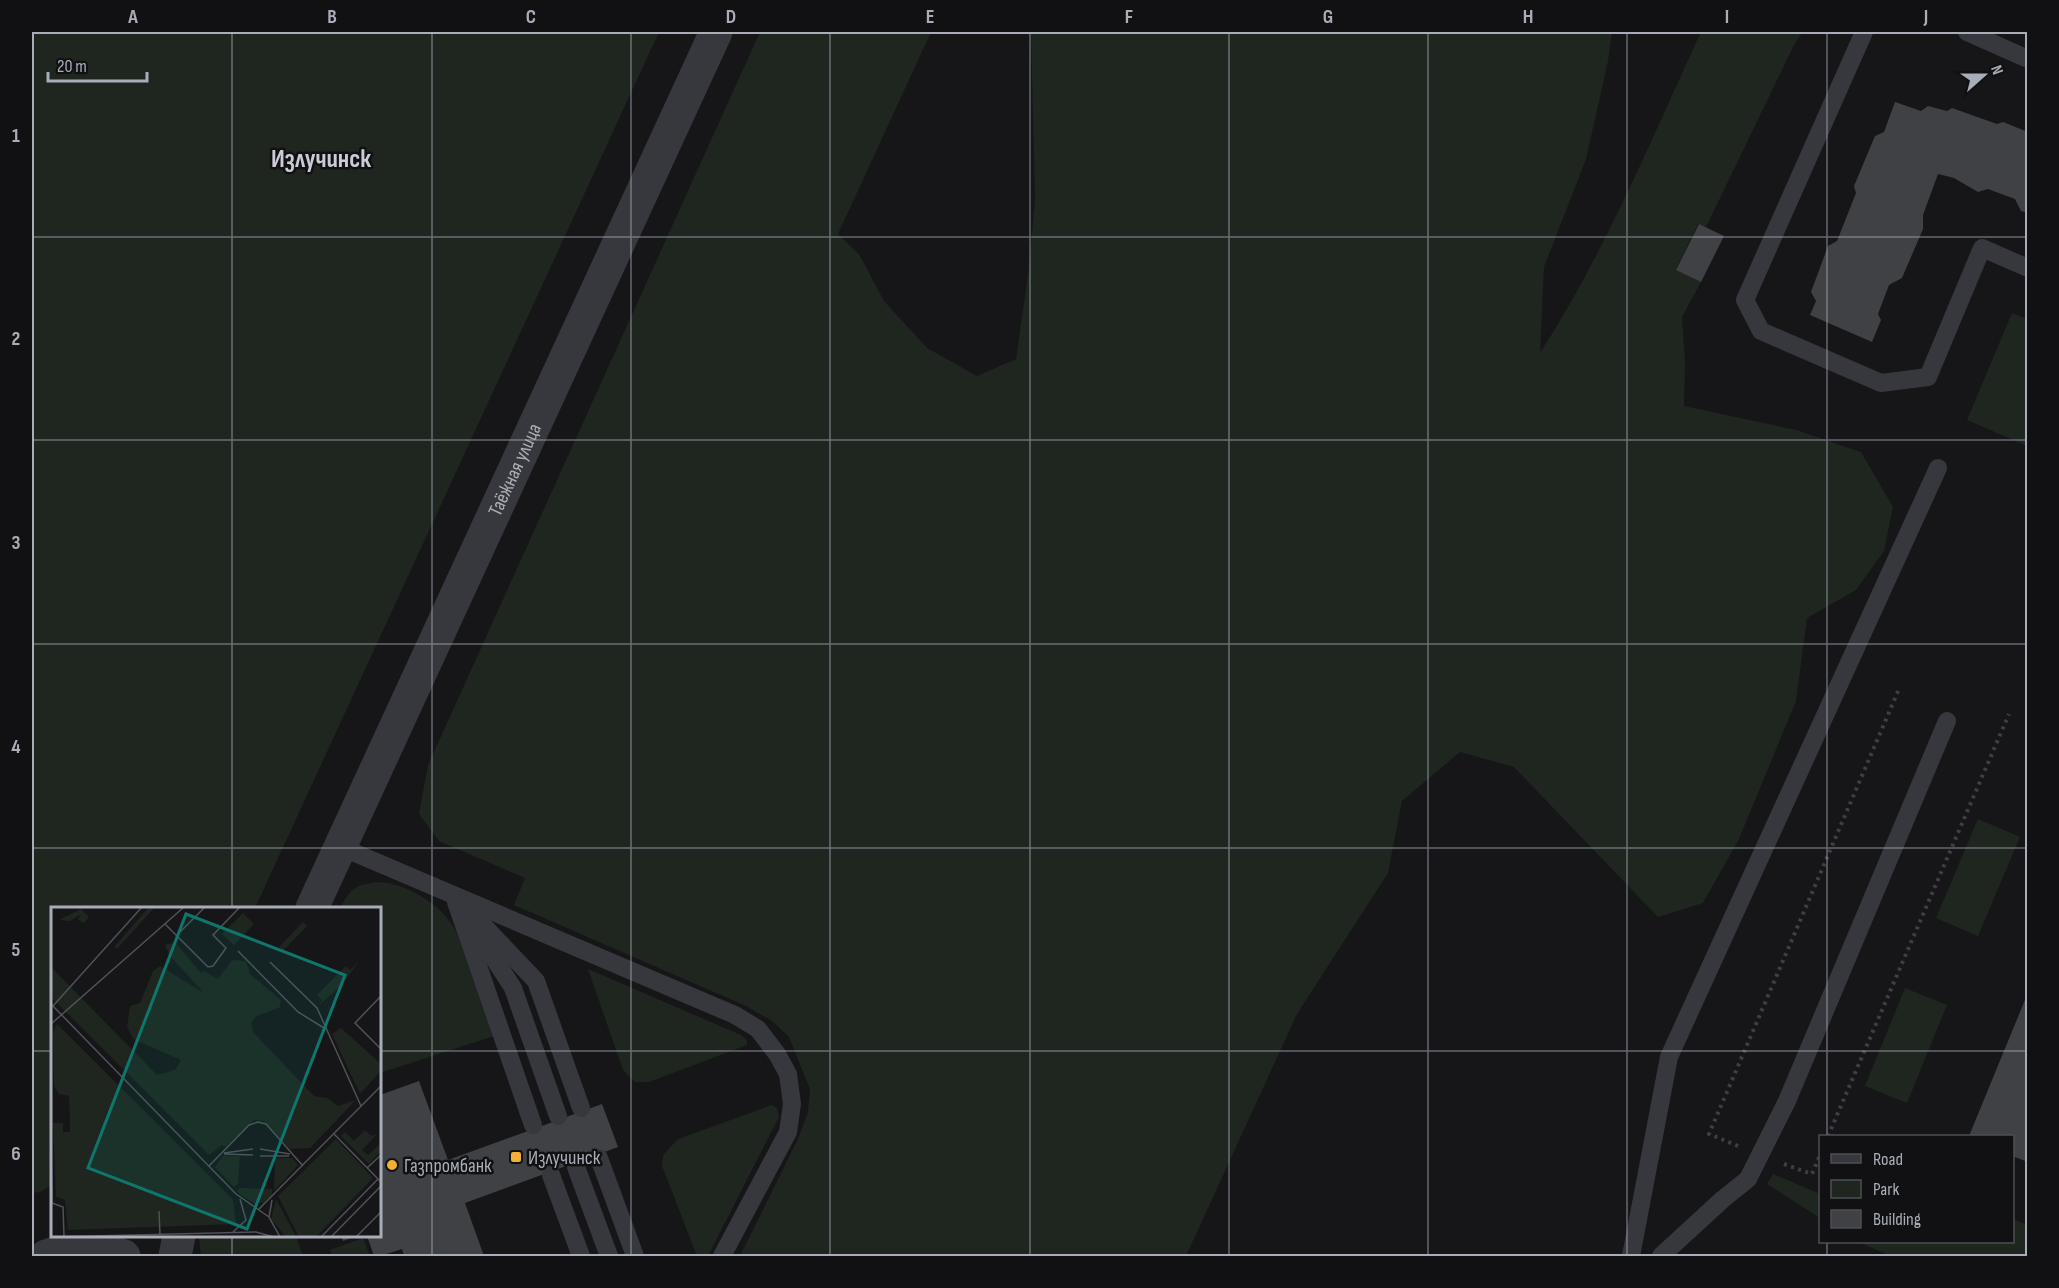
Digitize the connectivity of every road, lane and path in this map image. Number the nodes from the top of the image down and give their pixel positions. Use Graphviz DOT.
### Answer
graph roads {
  1 [pos="716,32"];
  2 [pos="1864,32"];
  3 [pos="1967,32"];
  4 [pos="2028,59"];
  5 [pos="2028,268"];
  6 [pos="1938,468"];
  7 [pos="1899,689"];
  8 [pos="2009,714"];
  9 [pos="1947,721"];
  10 [pos="341,847"];
  11 [pos="453,895"];
  12 [pos="313,907"];
  13 [pos="581,1108"];
  14 [pos="558,1116"];
  15 [pos="533,1125"];
  16 [pos="1829,1135"];
  17 [pos="1761,1155"];
  18 [pos="599,1158"];
  19 [pos="1819,1159"];
  20 [pos="576,1167"];
  21 [pos="551,1175"];
  22 [pos="179,1237"];
  23 [pos="63,1248"];
  24 [pos="124,1257"];
  25 [pos="175,1257"];
  26 [pos="581,1257"];
  27 [pos="609,1257"];
  28 [pos="635,1257"];
  29 [pos="722,1257"];
  30 [pos="1631,1257"];
  31 [pos="1661,1257"];
  1 -- 10 [label="street, Таёжная улица"];
  2 -- 5 [label="lane"];
  3 -- 4 [label="lane"];
  6 -- 30 [label="lane"];
  7 -- 17 [label="path"];
  8 -- 16 [label="path"];
  9 -- 17 [label="lane"];
  10 -- 11 [label="lane"];
  10 -- 12 [label="street, Таёжная улица"];
  11 -- 13 [label="lane"];
  11 -- 14 [label="lane"];
  11 -- 15 [label="lane"];
  11 -- 29 [label="lane"];
  17 -- 19 [label="path"];
  17 -- 31 [label="lane"];
  18 -- 28 [label="lane"];
  20 -- 27 [label="lane"];
  21 -- 26 [label="lane"];
  22 -- 25 [label="street"];
  23 -- 24 [label="street"];
}
